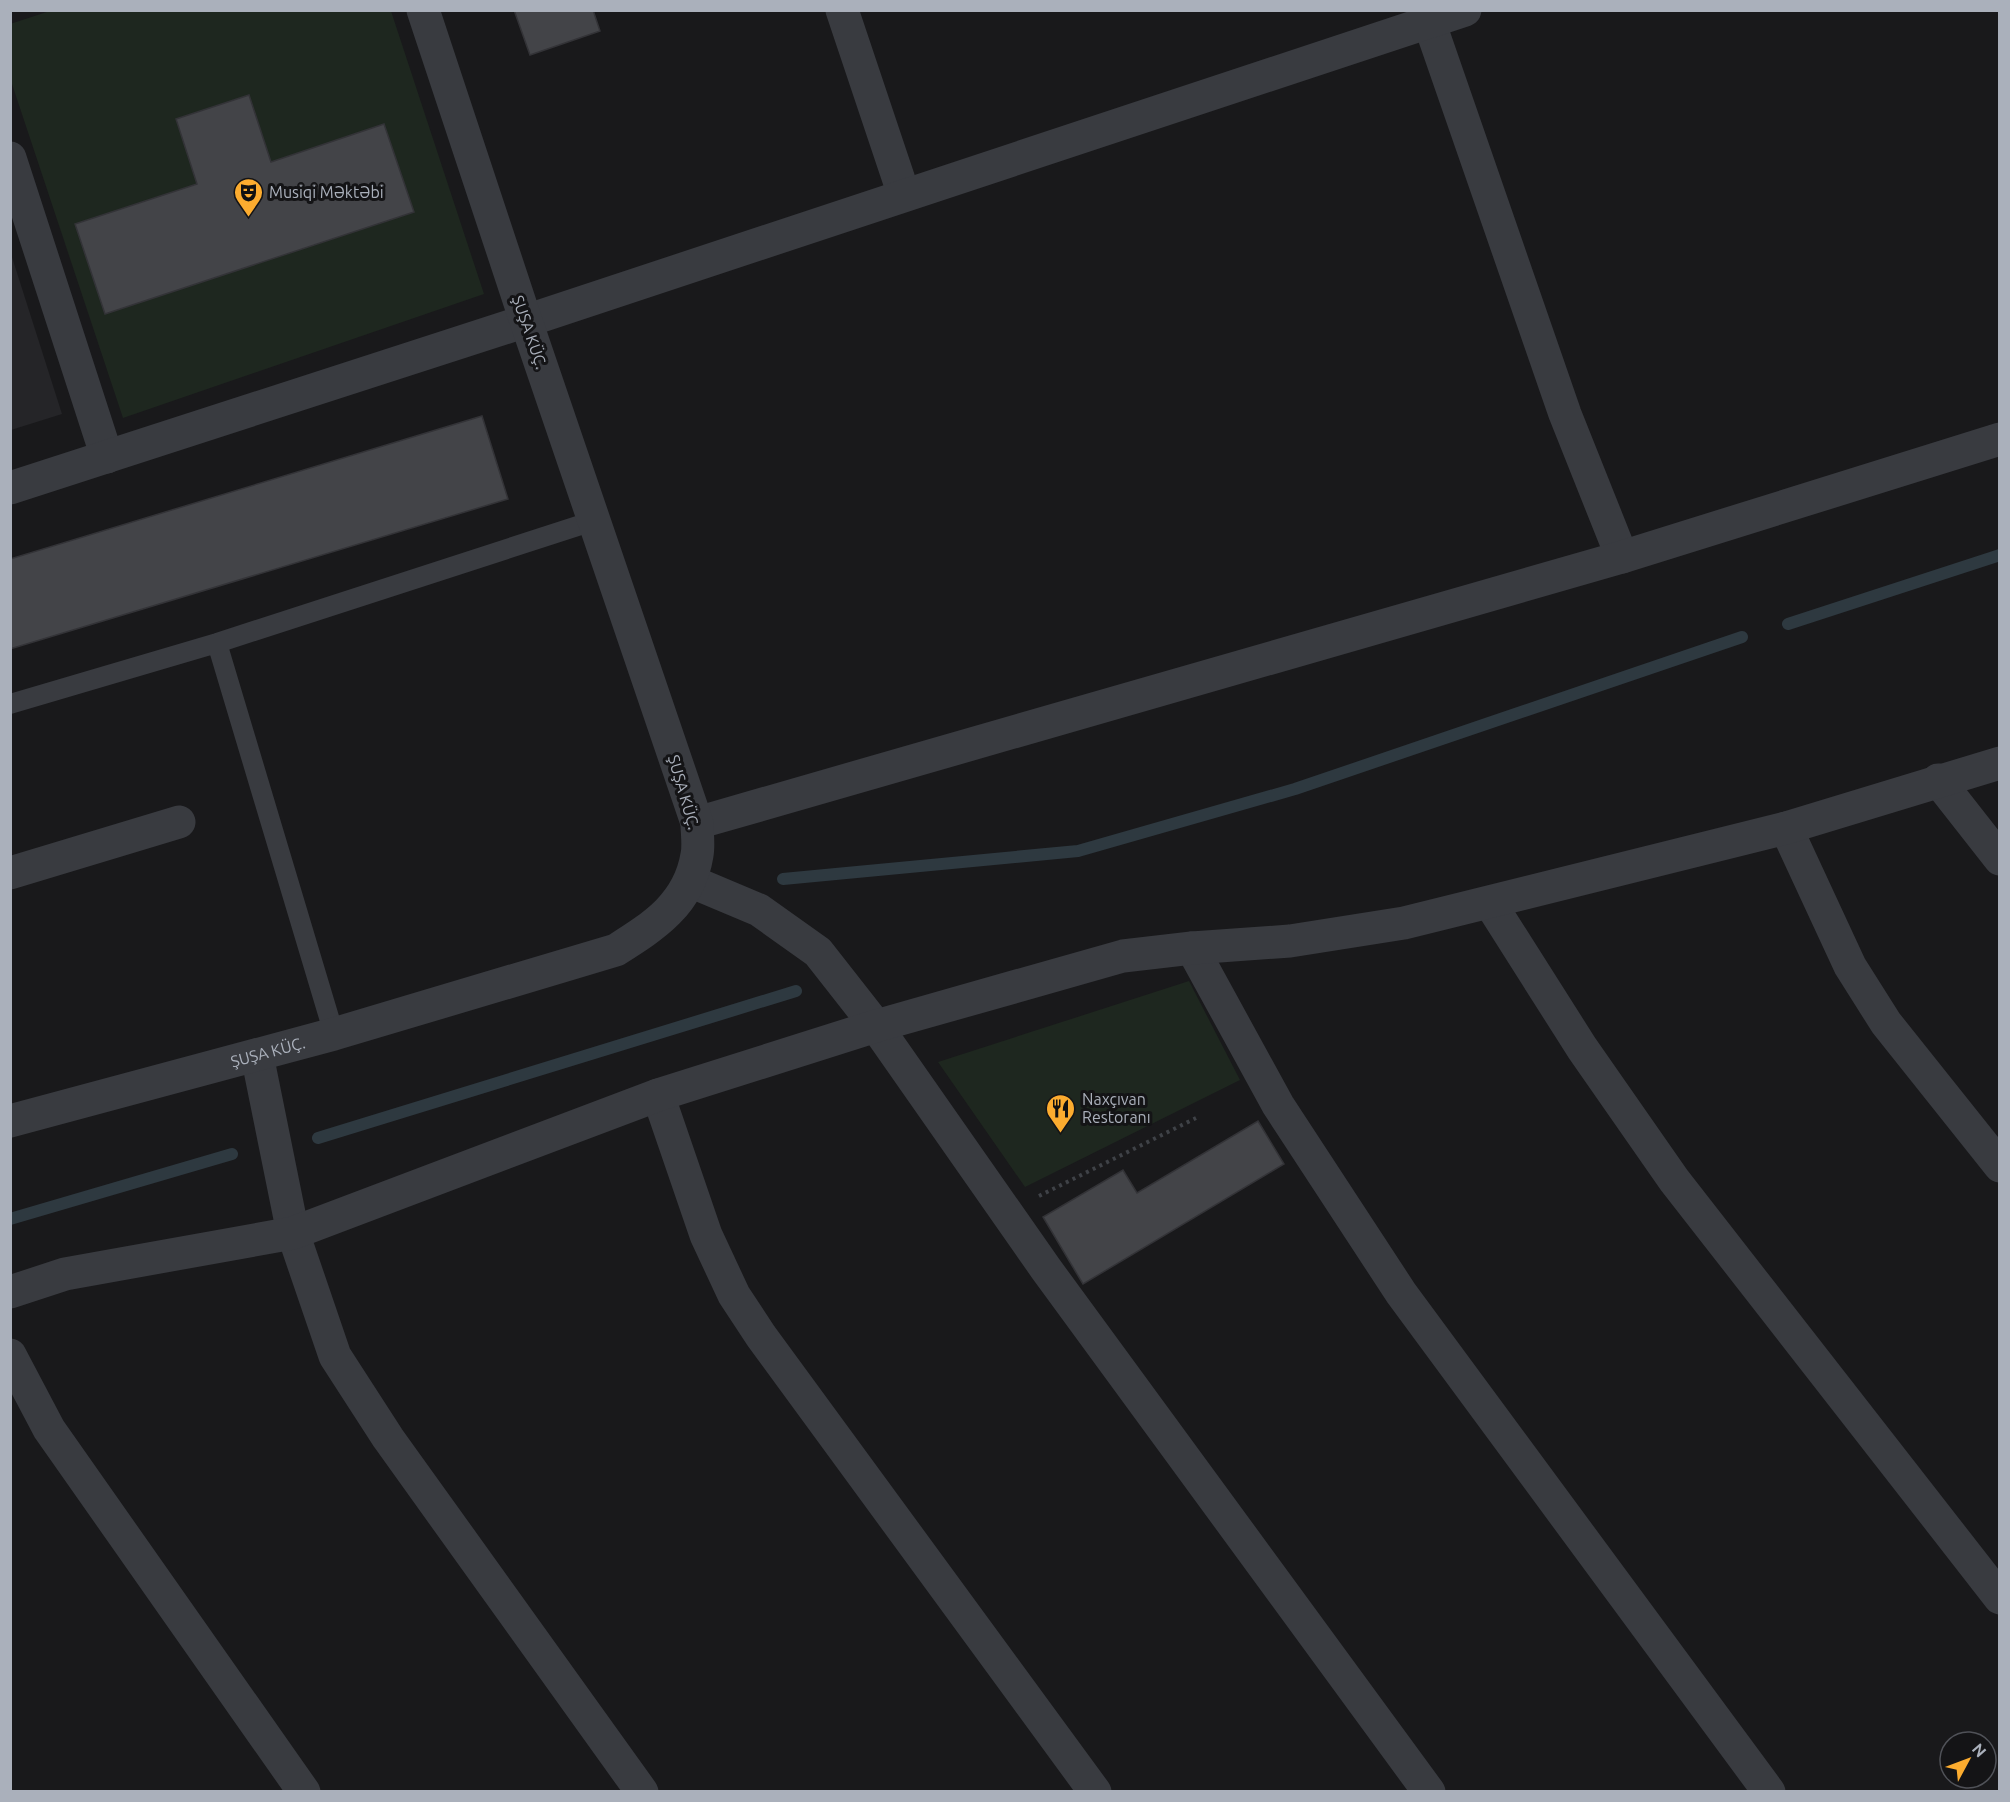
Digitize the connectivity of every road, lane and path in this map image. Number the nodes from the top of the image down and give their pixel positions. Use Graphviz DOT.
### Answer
graph roads {
  1 [pos="423,10"];
  2 [pos="842,10"];
  3 [pos="1465,10"];
  4 [pos="1427,16"];
  5 [pos="10,158"];
  6 [pos="904,195"];
  7 [pos="526,321"];
  8 [pos="2000,439"];
  9 [pos="107,457"];
  10 [pos="10,488"];
  11 [pos="593,521"];
  12 [pos="1622,557"];
  13 [pos="217,643"];
  14 [pos="10,704"];
  15 [pos="2000,763"];
  16 [pos="1938,780"];
  17 [pos="179,822"];
  18 [pos="697,823"];
  19 [pos="1786,828"];
  20 [pos="2000,859"];
  21 [pos="10,873"];
  22 [pos="690,881"];
  23 [pos="1490,903"];
  24 [pos="1192,948"];
  25 [pos="876,1026"];
  26 [pos="334,1034"];
  27 [pos="258,1055"];
  28 [pos="657,1095"];
  29 [pos="1196,1118"];
  30 [pos="10,1121"];
  31 [pos="2000,1166"];
  32 [pos="1006,1213"];
  33 [pos="293,1233"];
  34 [pos="10,1292"];
  35 [pos="10,1355"];
  36 [pos="2000,1598"];
  37 [pos="304,1791"];
  38 [pos="642,1791"];
  39 [pos="1095,1791"];
  40 [pos="1429,1791"];
  41 [pos="1769,1791"];
  1 -- 7 [label="street, ŞUŞA KÜÇ."];
  2 -- 6 [label="street"];
  3 -- 4 [label="street"];
  4 -- 6 [label="street"];
  4 -- 12 [label="street"];
  5 -- 9 [label="street"];
  6 -- 7 [label="street"];
  7 -- 9 [label="street"];
  7 -- 11 [label="street, ŞUŞA KÜÇ."];
  8 -- 12 [label="street"];
  9 -- 10 [label="street"];
  11 -- 13 [label="lane"];
  11 -- 18 [label="street, ŞUŞA KÜÇ."];
  12 -- 18 [label="street"];
  13 -- 14 [label="lane"];
  13 -- 26 [label="lane"];
  15 -- 16 [label="street"];
  16 -- 19 [label="street"];
  16 -- 20 [label="street"];
  17 -- 21 [label="street"];
  18 -- 22 [label="street, ŞUŞA KÜÇ."];
  19 -- 23 [label="street"];
  19 -- 31 [label="street"];
  22 -- 25 [label="street"];
  22 -- 26 [label="street, ŞUŞA KÜÇ."];
  23 -- 24 [label="street"];
  23 -- 36 [label="street"];
  24 -- 25 [label="street"];
  24 -- 41 [label="street"];
  25 -- 28 [label="street"];
  25 -- 32 [label="street"];
  26 -- 27 [label="street, ŞUŞA KÜÇ."];
  27 -- 30 [label="street, ŞUŞA KÜÇ."];
  27 -- 33 [label="street"];
  28 -- 33 [label="street"];
  28 -- 39 [label="street"];
  29 -- 32 [label="path"];
  32 -- 40 [label="street"];
  33 -- 34 [label="street"];
  33 -- 38 [label="street"];
  35 -- 37 [label="street"];
}
